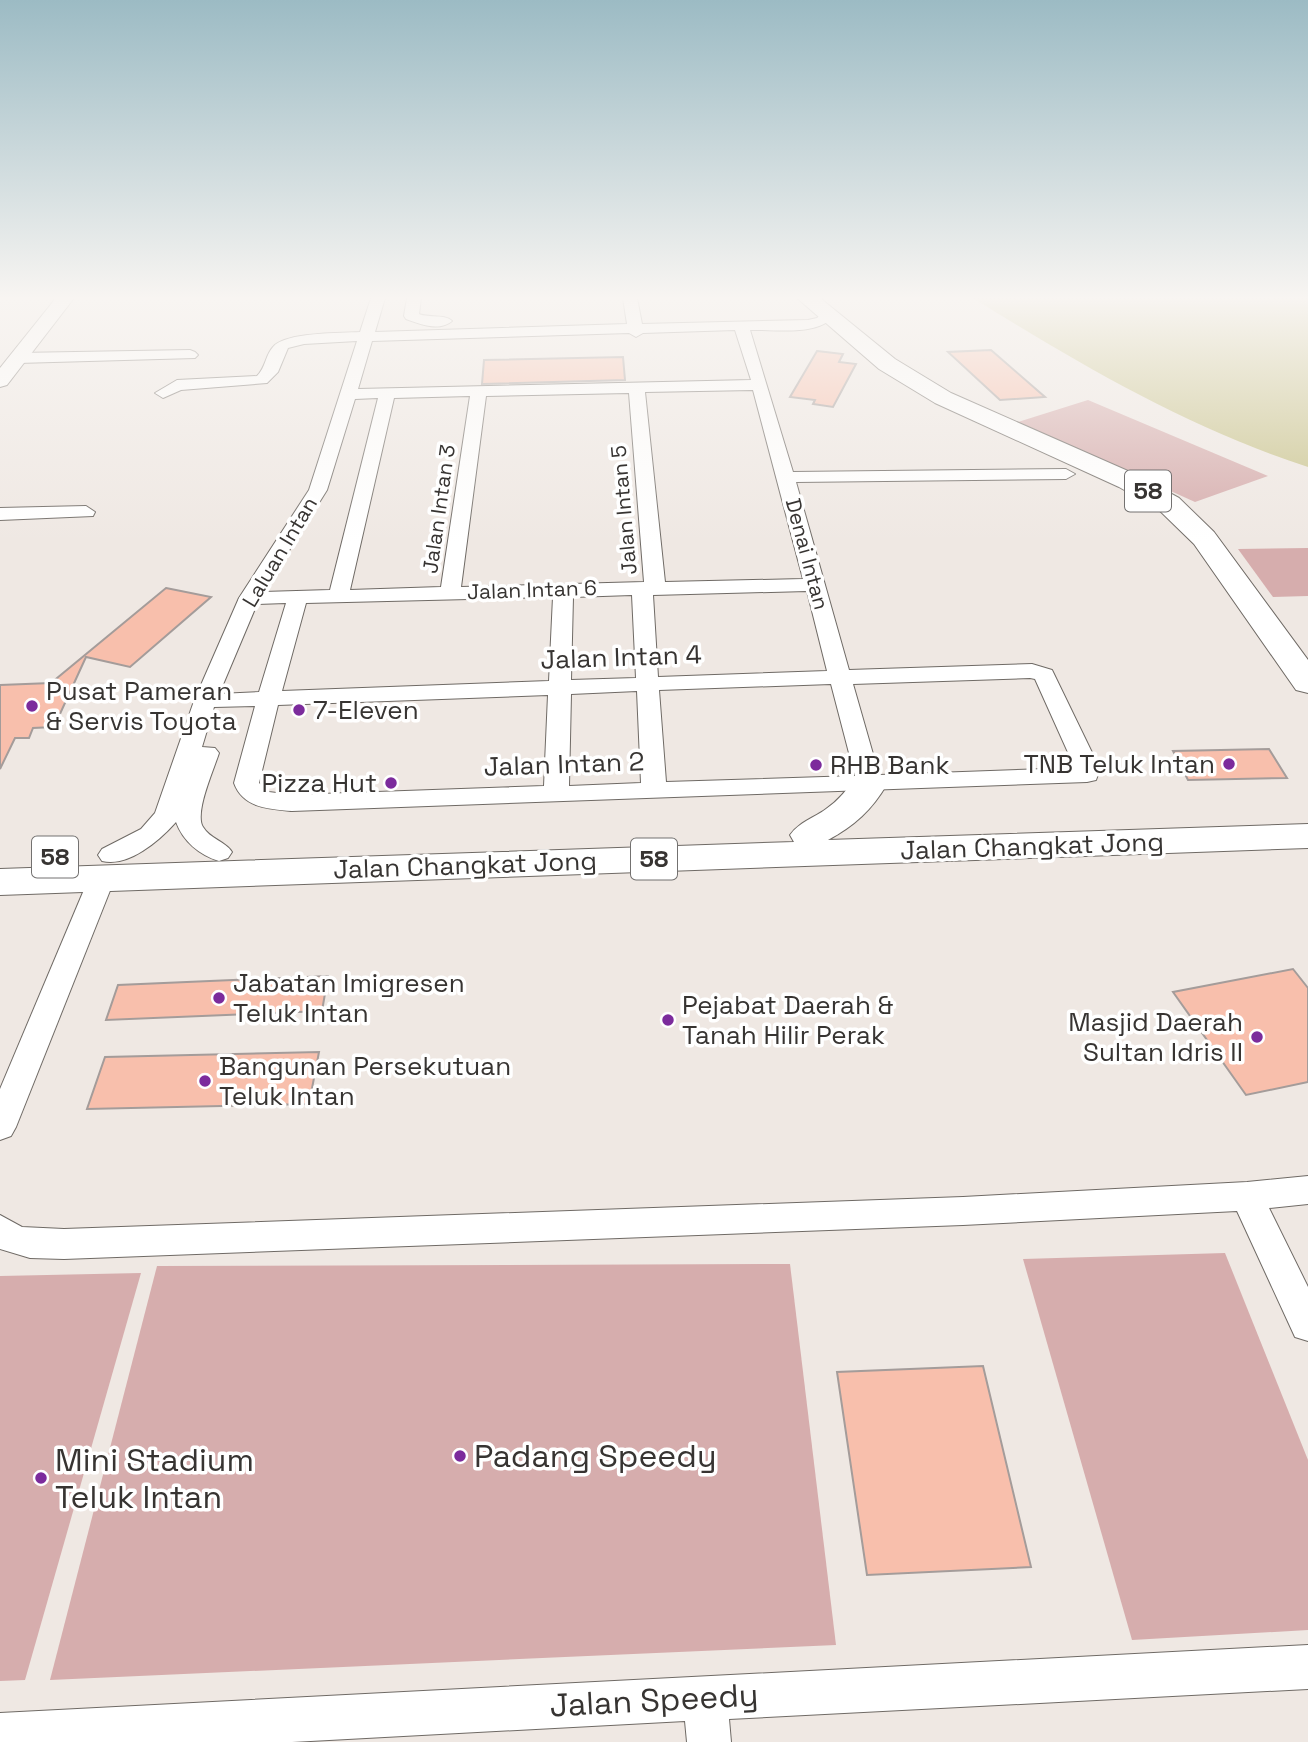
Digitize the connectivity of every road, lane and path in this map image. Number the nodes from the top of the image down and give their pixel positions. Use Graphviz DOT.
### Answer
graph roads {
  1 [pos="262,379"];
  2 [pos="359,379"];
  3 [pos="757,379"];
  4 [pos="915,379"];
  5 [pos="759,385"];
  6 [pos="636,387"];
  7 [pos="479,391"];
  8 [pos="163,393"];
  9 [pos="387,393"];
  10 [pos="354,394"];
  11 [pos="1066,474"];
  12 [pos="785,477"];
  13 [pos="86,512"];
  14 [pos="0,514"];
  15 [pos="814,585"];
  16 [pos="648,587"];
  17 [pos="563,589"];
  18 [pos="450,592"];
  19 [pos="339,595"];
  20 [pos="298,596"];
  21 [pos="257,597"];
  22 [pos="1040,672"];
  23 [pos="841,677"];
  24 [pos="1308,683"];
  25 [pos="648,684"];
  26 [pos="558,688"];
  27 [pos="270,698"];
  28 [pos="214,700"];
  29 [pos="869,784"];
  30 [pos="654,791"];
  31 [pos="556,794"];
  32 [pos="1308,822"];
  33 [pos="809,835"];
  34 [pos="1308,836"];
  35 [pos="1266,838"];
  36 [pos="1308,849"];
  37 [pos="219,852"];
  38 [pos="0,859"];
  39 [pos="107,866"];
  40 [pos="0,882"];
  41 [pos="0,1127"];
  42 [pos="1308,1190"];
  43 [pos="1247,1196"];
  44 [pos="0,1230"];
  45 [pos="1308,1325"];
  46 [pos="1308,1667"];
  47 [pos="705,1698"];
  48 [pos="0,1735"];
  49 [pos="709,1742"];
  1 -- 8 [label="street"];
  2 -- 10 [label="street, Laluan Intan"];
  3 -- 5 [label="street, Denai Intan"];
  4 -- 24 [label="highway, 58"];
  5 -- 6 [label="street"];
  5 -- 12 [label="street, Denai Intan"];
  6 -- 7 [label="street"];
  6 -- 16 [label="street, Jalan Intan 5"];
  7 -- 9 [label="street"];
  7 -- 18 [label="street, Jalan Intan 3"];
  9 -- 10 [label="street"];
  9 -- 19 [label="street"];
  10 -- 21 [label="street, Laluan Intan"];
  11 -- 12 [label="street"];
  12 -- 15 [label="street, Denai Intan"];
  13 -- 14 [label="street"];
  15 -- 16 [label="street, Jalan Intan 6"];
  15 -- 23 [label="street, Denai Intan"];
  16 -- 17 [label="street, Jalan Intan 6"];
  16 -- 25 [label="street, Jalan Intan 5"];
  17 -- 18 [label="street, Jalan Intan 6"];
  17 -- 26 [label="street"];
  18 -- 19 [label="street, Jalan Intan 6"];
  19 -- 20 [label="street, Jalan Intan 6"];
  20 -- 21 [label="street, Jalan Intan 6"];
  20 -- 27 [label="street, Jalan Intan 2"];
  21 -- 28 [label="street, Laluan Intan"];
  22 -- 23 [label="street, Jalan Intan 4"];
  22 -- 29 [label="street, Jalan Intan 2"];
  23 -- 25 [label="street, Jalan Intan 4"];
  23 -- 29 [label="street, Denai Intan"];
  25 -- 26 [label="street, Jalan Intan 4"];
  25 -- 30 [label="street, Jalan Intan 5"];
  26 -- 27 [label="street, Jalan Intan 4"];
  26 -- 31 [label="street"];
  27 -- 28 [label="street, Jalan Intan 4"];
  27 -- 31 [label="street, Jalan Intan 2"];
  28 -- 37 [label="street, Laluan Intan"];
  28 -- 39 [label="street, Laluan Intan"];
  29 -- 30 [label="street, Jalan Intan 2"];
  29 -- 33 [label="highway"];
  30 -- 31 [label="street, Jalan Intan 2"];
  32 -- 33 [label="highway, Jalan Changkat Jong / 58"];
  33 -- 37 [label="highway, Jalan Changkat Jong / 58"];
  34 -- 35 [label="highway, Jalan Changkat Jong / 58"];
  35 -- 36 [label="highway"];
  35 -- 39 [label="highway, Jalan Changkat Jong / 58"];
  37 -- 39 [label="highway, Jalan Changkat Jong / 58"];
  38 -- 39 [label="highway, Jalan Changkat Jong / 58"];
  39 -- 40 [label="highway, Jalan Changkat Jong / 58"];
  39 -- 41 [label="street"];
  42 -- 43 [label="street"];
  43 -- 44 [label="street"];
  43 -- 45 [label="street"];
  46 -- 47 [label="street, Jalan Speedy"];
  47 -- 48 [label="street, Jalan Speedy"];
  47 -- 49 [label="street"];
}
